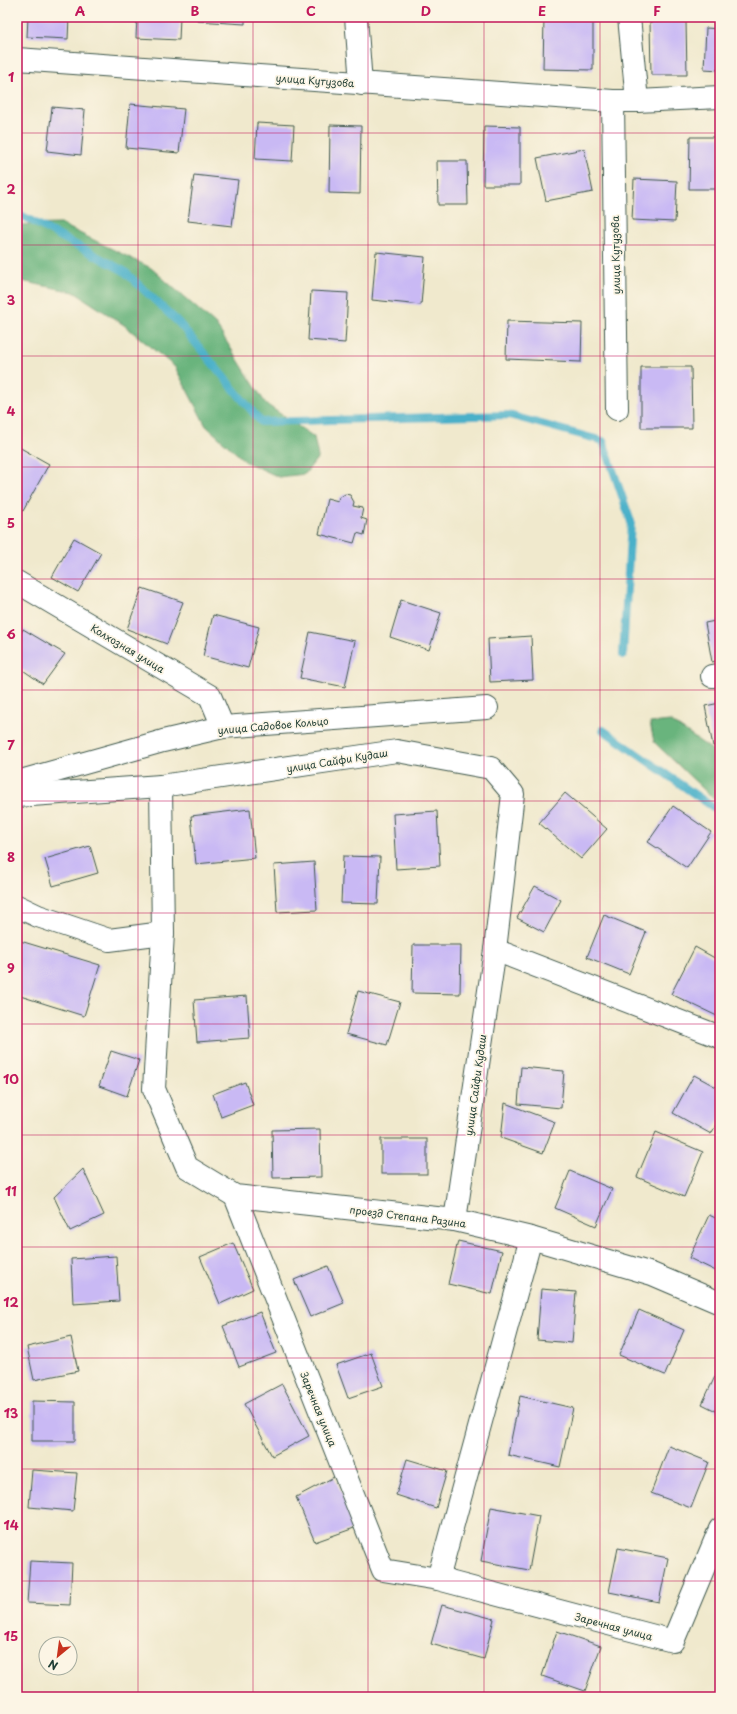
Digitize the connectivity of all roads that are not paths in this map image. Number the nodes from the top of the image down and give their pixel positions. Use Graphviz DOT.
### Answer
graph roads {
  1 [pos="356,17"];
  2 [pos="629,17"];
  3 [pos="17,59"];
  4 [pos="361,84"];
  5 [pos="720,97"];
  6 [pos="613,100"];
  7 [pos="637,101"];
  8 [pos="617,409"];
  9 [pos="17,582"];
  10 [pos="487,708"];
  11 [pos="223,727"];
  12 [pos="17,782"];
  13 [pos="161,786"];
  14 [pos="17,796"];
  15 [pos="17,906"];
  16 [pos="163,933"];
  17 [pos="495,950"];
  18 [pos="720,1037"];
  19 [pos="235,1196"];
  20 [pos="455,1220"];
  21 [pos="531,1238"];
  22 [pos="720,1304"];
  23 [pos="720,1529"];
  24 [pos="438,1579"];
  1 -- 4 [label="street"];
  2 -- 7 [label="street"];
  3 -- 4 [label="street, улица Кутузова"];
  4 -- 6 [label="street, улица Кутузова"];
  5 -- 7 [label="street, улица Кутузова"];
  6 -- 7 [label="street, улица Кутузова"];
  6 -- 8 [label="street, улица Кутузова"];
  9 -- 11 [label="street, Колхозная улица"];
  10 -- 11 [label="street, улица Садовое Кольцо"];
  11 -- 12 [label="street, улица Садовое Кольцо"];
  13 -- 14 [label="street, улица Сайфи Кудаш"];
  13 -- 16 [label="street"];
  13 -- 17 [label="street, улица Сайфи Кудаш"];
  15 -- 16 [label="street"];
  16 -- 19 [label="street, проезд Степана Разина"];
  17 -- 18 [label="street"];
  17 -- 20 [label="street, улица Сайфи Кудаш"];
  19 -- 20 [label="street, проезд Степана Разина"];
  19 -- 24 [label="street, Заречная улица"];
  20 -- 21 [label="street, проезд Степана Разина"];
  21 -- 22 [label="street, проезд Степана Разина"];
  21 -- 24 [label="street"];
  23 -- 24 [label="street, Заречная улица"];
}
